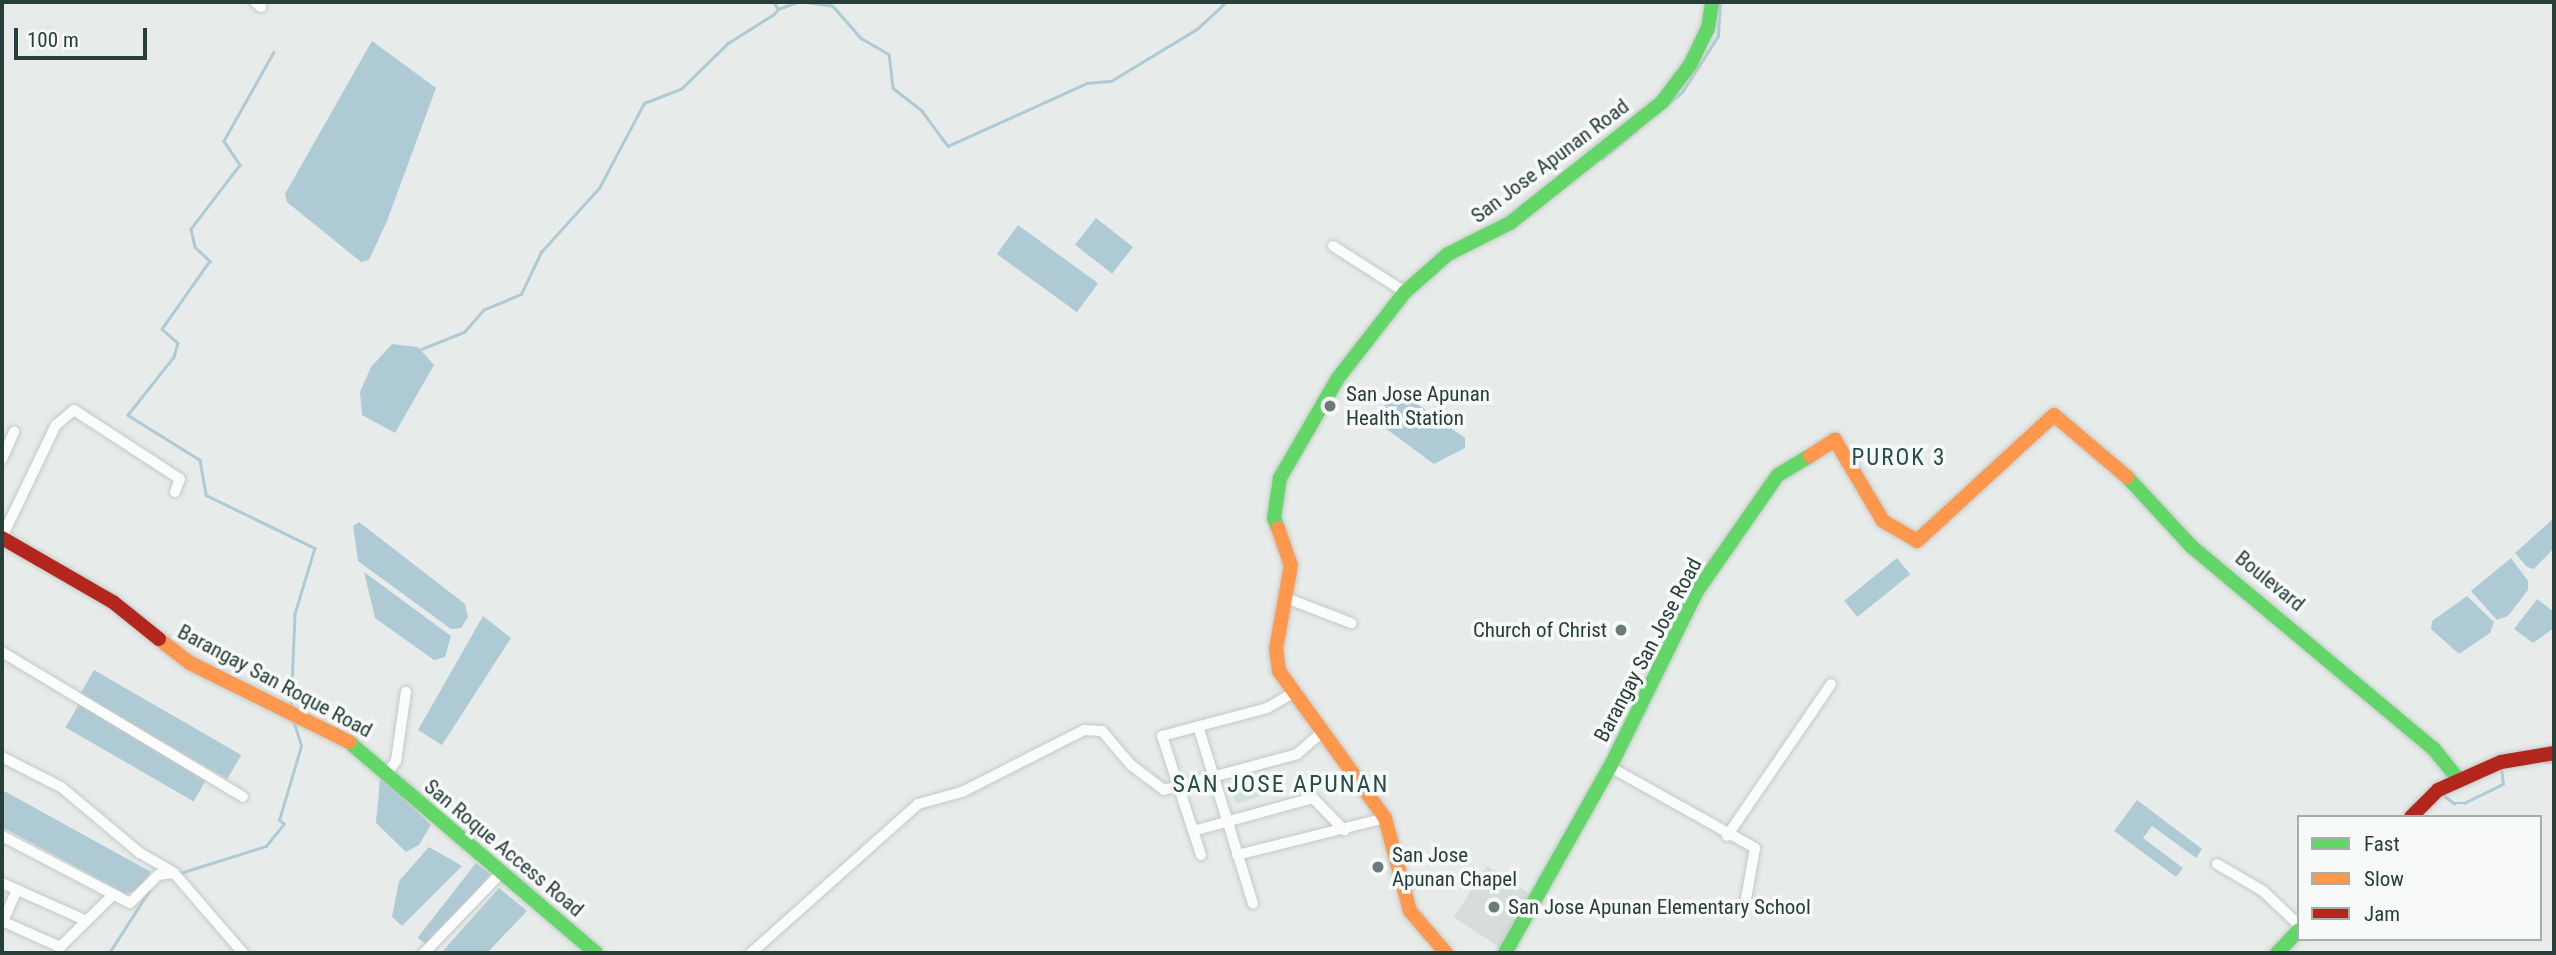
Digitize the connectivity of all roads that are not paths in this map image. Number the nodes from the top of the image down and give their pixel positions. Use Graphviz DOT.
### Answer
graph roads {
  1 [pos="1712,2"];
  2 [pos="1333,246"];
  3 [pos="1405,292"];
  4 [pos="2054,415"];
  5 [pos="14,432"];
  6 [pos="2,459"];
  7 [pos="174,492"];
  8 [pos="2,537"];
  9 [pos="1286,598"];
  10 [pos="1351,623"];
  11 [pos="2,652"];
  12 [pos="1831,684"];
  13 [pos="406,692"];
  14 [pos="1293,693"];
  15 [pos="1198,726"];
  16 [pos="1321,733"];
  17 [pos="2554,753"];
  18 [pos="2,757"];
  19 [pos="1610,767"];
  20 [pos="388,772"];
  21 [pos="1214,776"];
  22 [pos="2459,780"];
  23 [pos="1180,785"];
  24 [pos="243,797"];
  25 [pos="2417,815"];
  26 [pos="1385,818"];
  27 [pos="1227,822"];
  28 [pos="1344,830"];
  29 [pos="1193,831"];
  30 [pos="2,836"];
  31 [pos="1727,836"];
  32 [pos="1201,855"];
  33 [pos="1237,855"];
  34 [pos="2217,864"];
  35 [pos="173,873"];
  36 [pos="500,874"];
  37 [pos="2,883"];
  38 [pos="17,890"];
  39 [pos="113,895"];
  40 [pos="1746,899"];
  41 [pos="1253,904"];
  42 [pos="2,921"];
  43 [pos="87,921"];
  44 [pos="2297,923"];
  45 [pos="2297,932"];
  46 [pos="2281,948"];
  47 [pos="1510,951"];
  48 [pos="243,953"];
  49 [pos="424,953"];
  50 [pos="596,953"];
  51 [pos="751,953"];
  52 [pos="1446,953"];
  1 -- 3 [label="street, San Jose Apunan Road"];
  2 -- 3 [label="street"];
  3 -- 9 [label="street, San Jose Apunan Road"];
  4 -- 19 [label="street, Barangay San Jose Road"];
  4 -- 22 [label="street, Boulevard"];
  5 -- 6 [label="street"];
  7 -- 8 [label="street"];
  8 -- 20 [label="street, Barangay San Roque Road"];
  9 -- 10 [label="street"];
  9 -- 14 [label="street, San Jose Apunan Road"];
  11 -- 24 [label="street"];
  12 -- 31 [label="street"];
  13 -- 20 [label="street"];
  14 -- 15 [label="street"];
  14 -- 16 [label="street, San Jose Apunan Road"];
  15 -- 21 [label="street"];
  15 -- 23 [label="street"];
  16 -- 21 [label="street"];
  16 -- 26 [label="street, San Jose Apunan Road"];
  17 -- 22 [label="street"];
  18 -- 35 [label="street"];
  19 -- 31 [label="street"];
  19 -- 47 [label="street, Barangay San Jose Road"];
  20 -- 36 [label="street, San Roque Access Road"];
  21 -- 23 [label="street"];
  21 -- 27 [label="street"];
  22 -- 25 [label="street"];
  23 -- 29 [label="street"];
  23 -- 51 [label="street"];
  26 -- 28 [label="street"];
  26 -- 52 [label="street, San Jose Apunan Road"];
  27 -- 28 [label="street"];
  27 -- 29 [label="street"];
  27 -- 33 [label="street"];
  28 -- 33 [label="street"];
  29 -- 32 [label="street"];
  30 -- 39 [label="street"];
  31 -- 40 [label="street"];
  33 -- 41 [label="street"];
  34 -- 44 [label="street"];
  35 -- 39 [label="street"];
  35 -- 48 [label="street"];
  36 -- 49 [label="street"];
  36 -- 50 [label="street, San Roque Access Road"];
  37 -- 38 [label="street"];
  38 -- 42 [label="street"];
  38 -- 43 [label="street"];
  39 -- 43 [label="street"];
  42 -- 43 [label="street"];
  45 -- 46 [label="street"];
}
